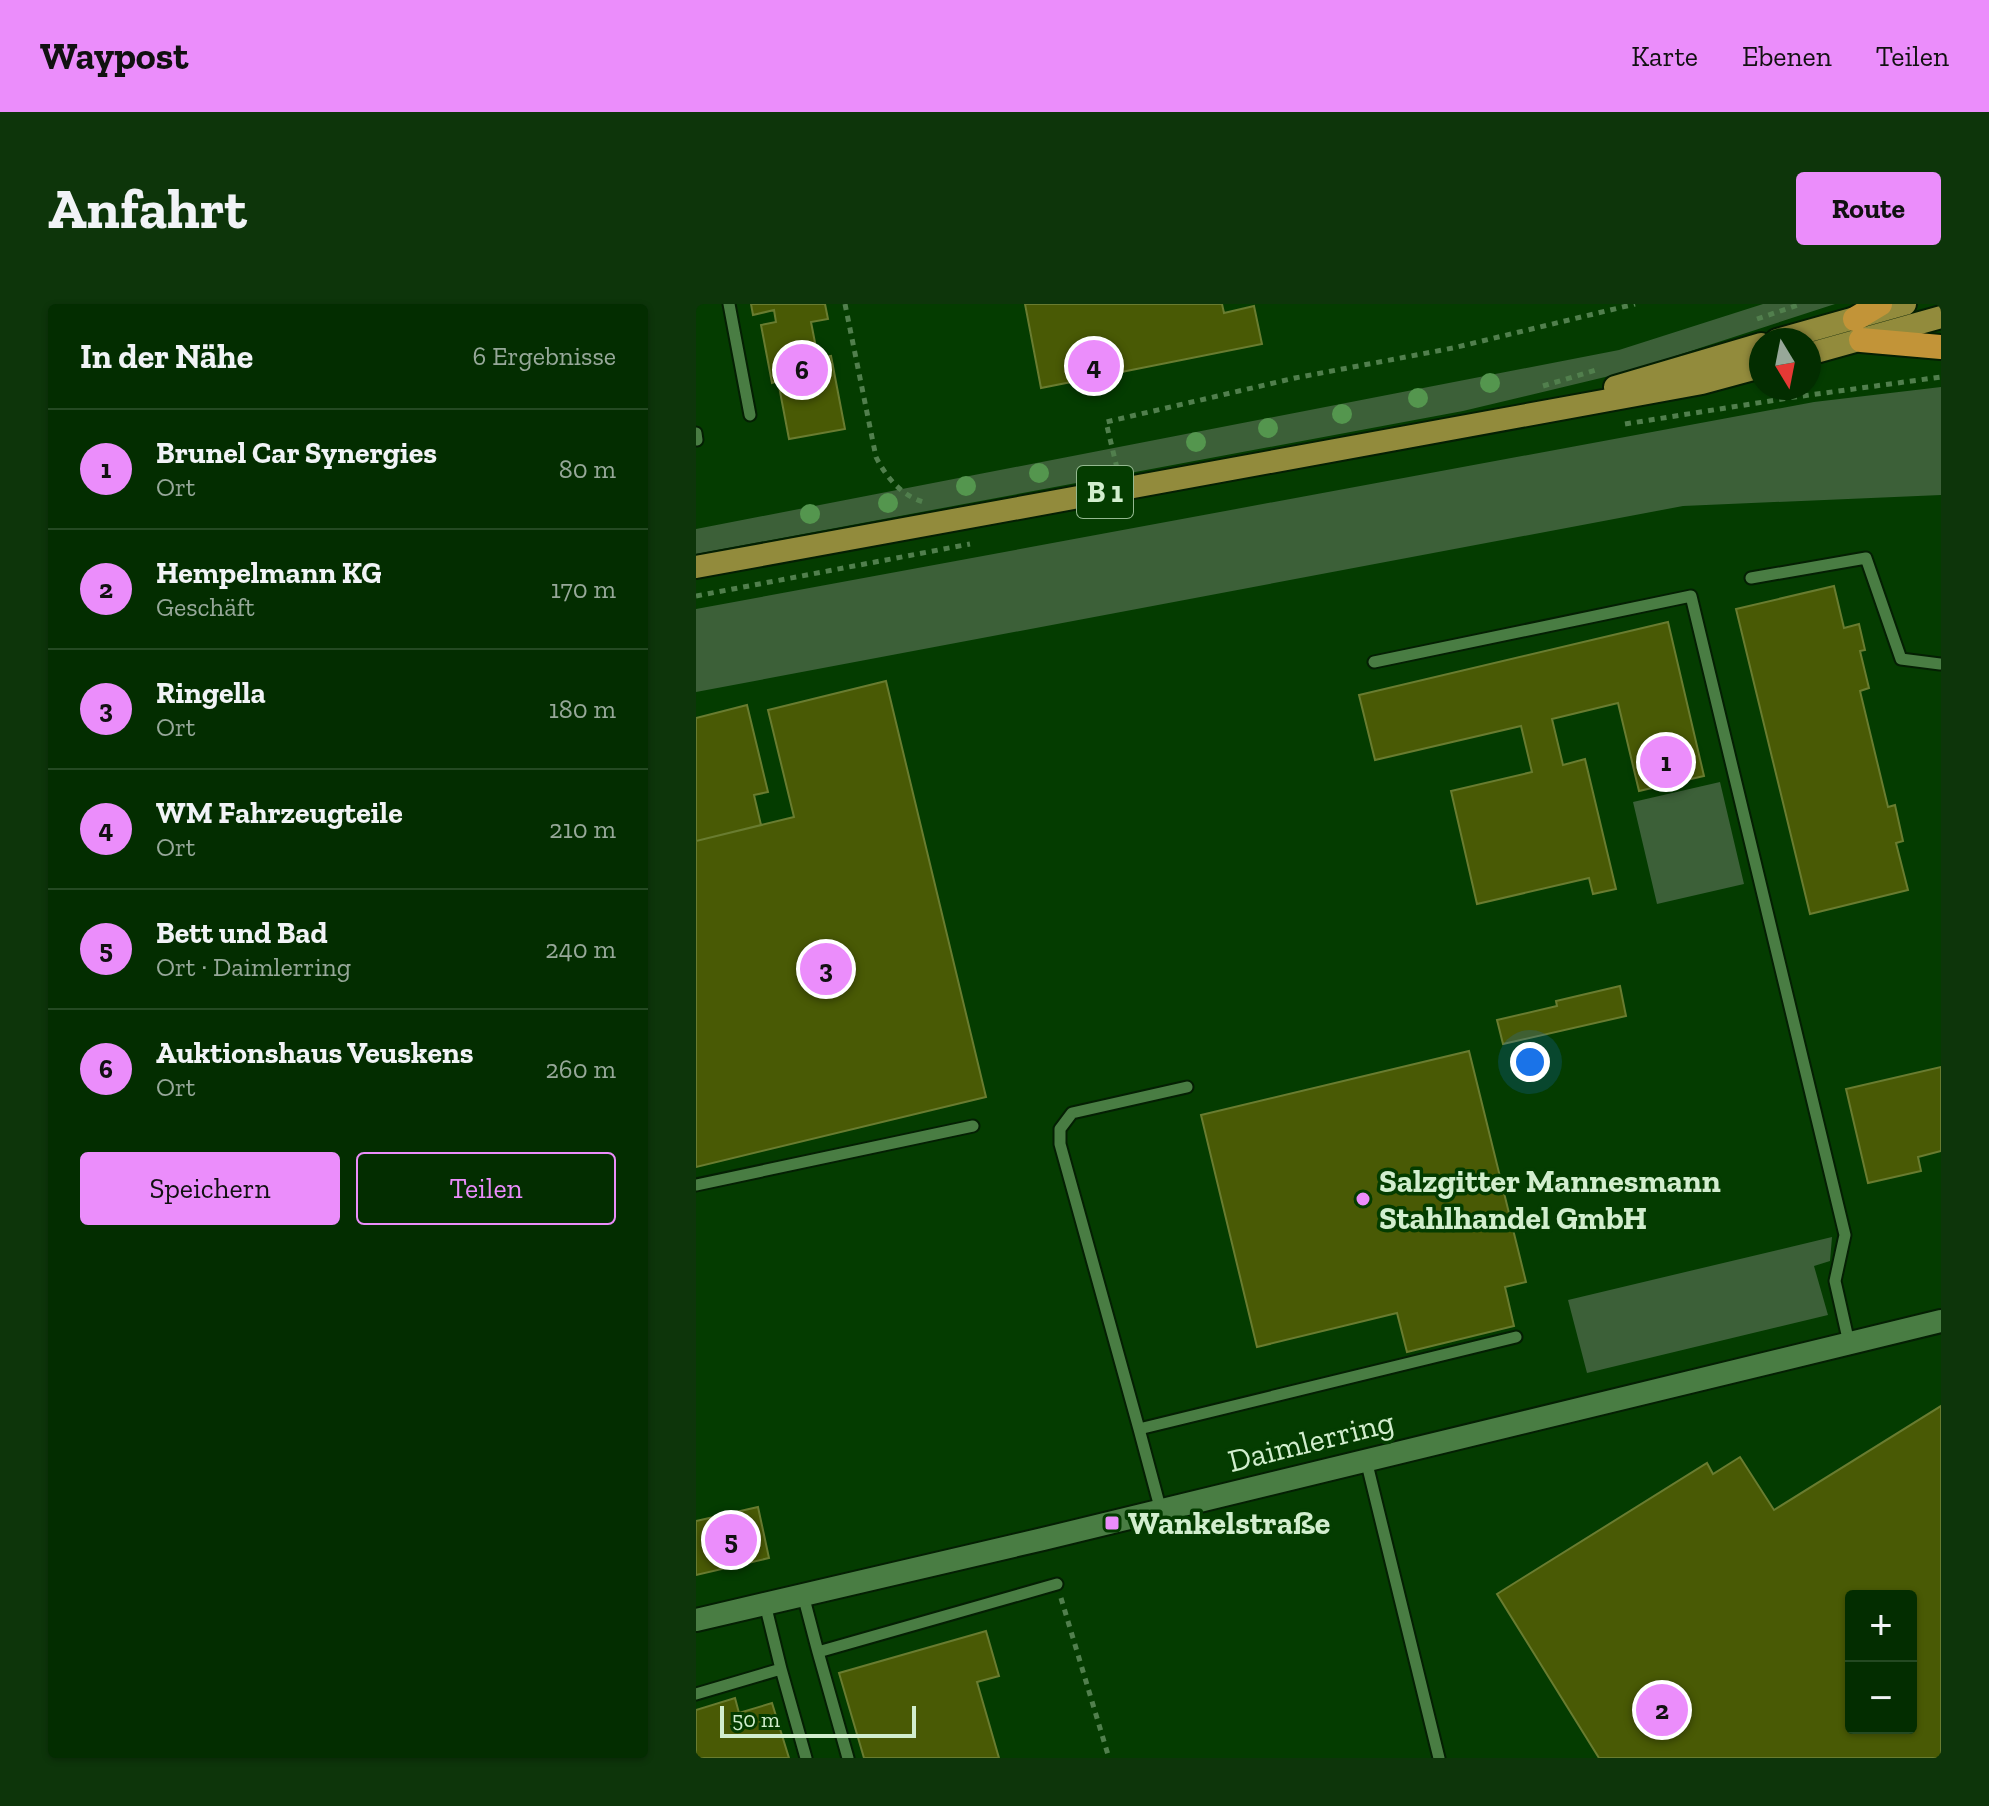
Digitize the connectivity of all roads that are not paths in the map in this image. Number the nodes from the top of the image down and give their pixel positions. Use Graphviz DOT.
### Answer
graph roads {
  1 [pos="729,304"];
  2 [pos="1880,304"];
  3 [pos="1905,304"];
  4 [pos="1941,317"];
  5 [pos="1858,330"];
  6 [pos="1821,335"];
  7 [pos="1941,347"];
  8 [pos="1749,348"];
  9 [pos="1821,348"];
  10 [pos="1749,370"];
  11 [pos="750,415"];
  12 [pos="1514,417"];
  13 [pos="696,567"];
  14 [pos="1751,578"];
  15 [pos="1374,662"];
  16 [pos="1941,665"];
  17 [pos="1187,1087"];
  18 [pos="973,1126"];
  19 [pos="696,1185"];
  20 [pos="1941,1321"];
  21 [pos="1516,1337"];
  22 [pos="1849,1343"];
  23 [pos="1139,1429"];
  24 [pos="1366,1460"];
  25 [pos="1161,1511"];
  26 [pos="1057,1584"];
  27 [pos="803,1595"];
  28 [pos="765,1604"];
  29 [pos="696,1620"];
  30 [pos="818,1652"];
  31 [pos="781,1669"];
  32 [pos="696,1694"];
  33 [pos="806,1758"];
  34 [pos="848,1758"];
  35 [pos="1439,1758"];
  1 -- 11 [label="lane"];
  2 -- 5 [label="highway"];
  3 -- 5 [label="main road"];
  4 -- 5 [label="main road"];
  5 -- 6 [label="main road"];
  5 -- 7 [label="highway"];
  5 -- 9 [label="main road"];
  8 -- 12 [label="main road, B 1"];
  10 -- 12 [label="main road, B 1"];
  12 -- 13 [label="main road, B 1"];
  14 -- 16 [label="lane"];
  15 -- 22 [label="lane"];
  17 -- 23 [label="lane"];
  18 -- 19 [label="lane"];
  20 -- 22 [label="street, Daimlerring"];
  21 -- 23 [label="lane"];
  22 -- 24 [label="street, Daimlerring"];
  23 -- 25 [label="lane"];
  24 -- 25 [label="street, Daimlerring"];
  24 -- 35 [label="lane"];
  25 -- 27 [label="street, Daimlerring"];
  26 -- 30 [label="lane"];
  27 -- 28 [label="street, Daimlerring"];
  27 -- 30 [label="lane"];
  28 -- 29 [label="street, Daimlerring"];
  28 -- 31 [label="lane"];
  30 -- 34 [label="lane"];
  31 -- 32 [label="lane"];
  31 -- 33 [label="lane"];
}
